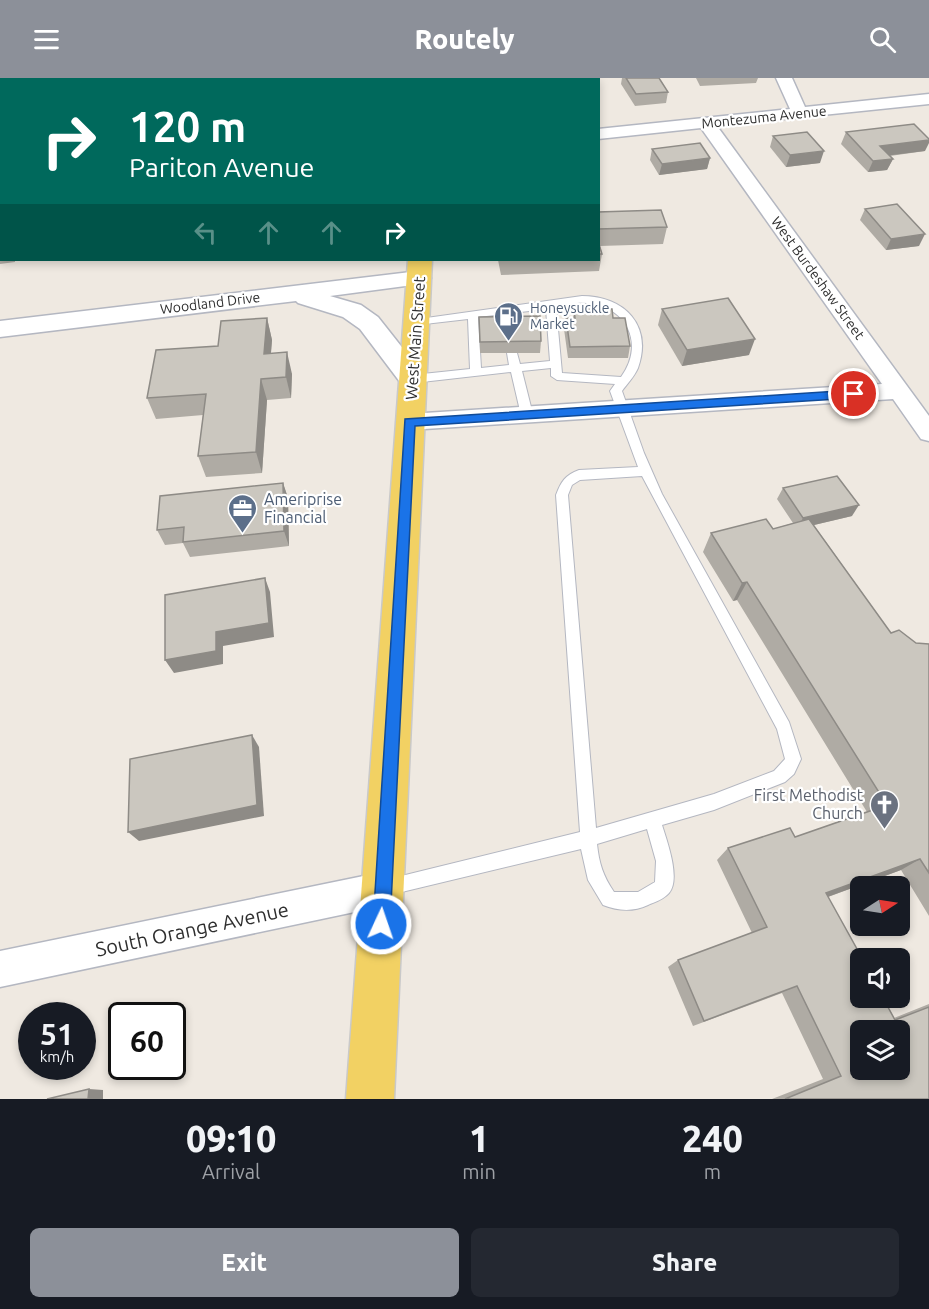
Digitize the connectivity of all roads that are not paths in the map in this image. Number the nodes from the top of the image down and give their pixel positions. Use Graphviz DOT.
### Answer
graph roads {
  1 [pos="784,78"];
  2 [pos="929,99"];
  3 [pos="800,113"];
  4 [pos="706,123"];
  5 [pos="600,134"];
  6 [pos="358,264"];
  7 [pos="420,269"];
  8 [pos="284,294"];
  9 [pos="551,305"];
  10 [pos="473,315"];
  11 [pos="416,322"];
  12 [pos="0,329"];
  13 [pos="512,353"];
  14 [pos="556,363"];
  15 [pos="514,368"];
  16 [pos="476,372"];
  17 [pos="412,379"];
  18 [pos="624,381"];
  19 [pos="899,391"];
  20 [pos="624,410"];
  21 [pos="527,416"];
  22 [pos="410,422"];
  23 [pos="929,433"];
  24 [pos="645,471"];
  25 [pos="652,820"];
  26 [pos="588,839"];
  27 [pos="383,889"];
  28 [pos="0,969"];
  29 [pos="370,1099"];
  1 -- 3 [label="street"];
  2 -- 3 [label="street, Montezuma Avenue"];
  3 -- 4 [label="street, Montezuma Avenue"];
  4 -- 5 [label="street, Montezuma Avenue"];
  4 -- 19 [label="street, West Burdeshaw Street"];
  6 -- 8 [label="main road"];
  7 -- 8 [label="main road, Woodland Drive"];
  7 -- 11 [label="main road, West Main Street"];
  8 -- 12 [label="main road, Woodland Drive"];
  8 -- 17 [label="main road"];
  9 -- 10 [label="lane"];
  9 -- 14 [label="lane"];
  9 -- 18 [label="lane"];
  10 -- 11 [label="lane"];
  10 -- 16 [label="lane"];
  11 -- 17 [label="main road, West Main Street"];
  13 -- 15 [label="lane"];
  14 -- 15 [label="lane"];
  14 -- 18 [label="lane"];
  15 -- 16 [label="lane"];
  15 -- 21 [label="lane"];
  16 -- 17 [label="lane"];
  17 -- 22 [label="main road, West Main Street"];
  18 -- 20 [label="lane"];
  19 -- 20 [label="street"];
  19 -- 23 [label="street, West Burdeshaw Street"];
  20 -- 21 [label="street"];
  20 -- 24 [label="lane"];
  21 -- 22 [label="street"];
  22 -- 27 [label="main road, West Main Street"];
  24 -- 25 [label="lane"];
  24 -- 26 [label="lane"];
  25 -- 26 [label="lane"];
  25 -- 26 [label="lane"];
  26 -- 27 [label="lane"];
  27 -- 28 [label="street, South Orange Avenue"];
  27 -- 29 [label="main road, West Main Street"];
}
